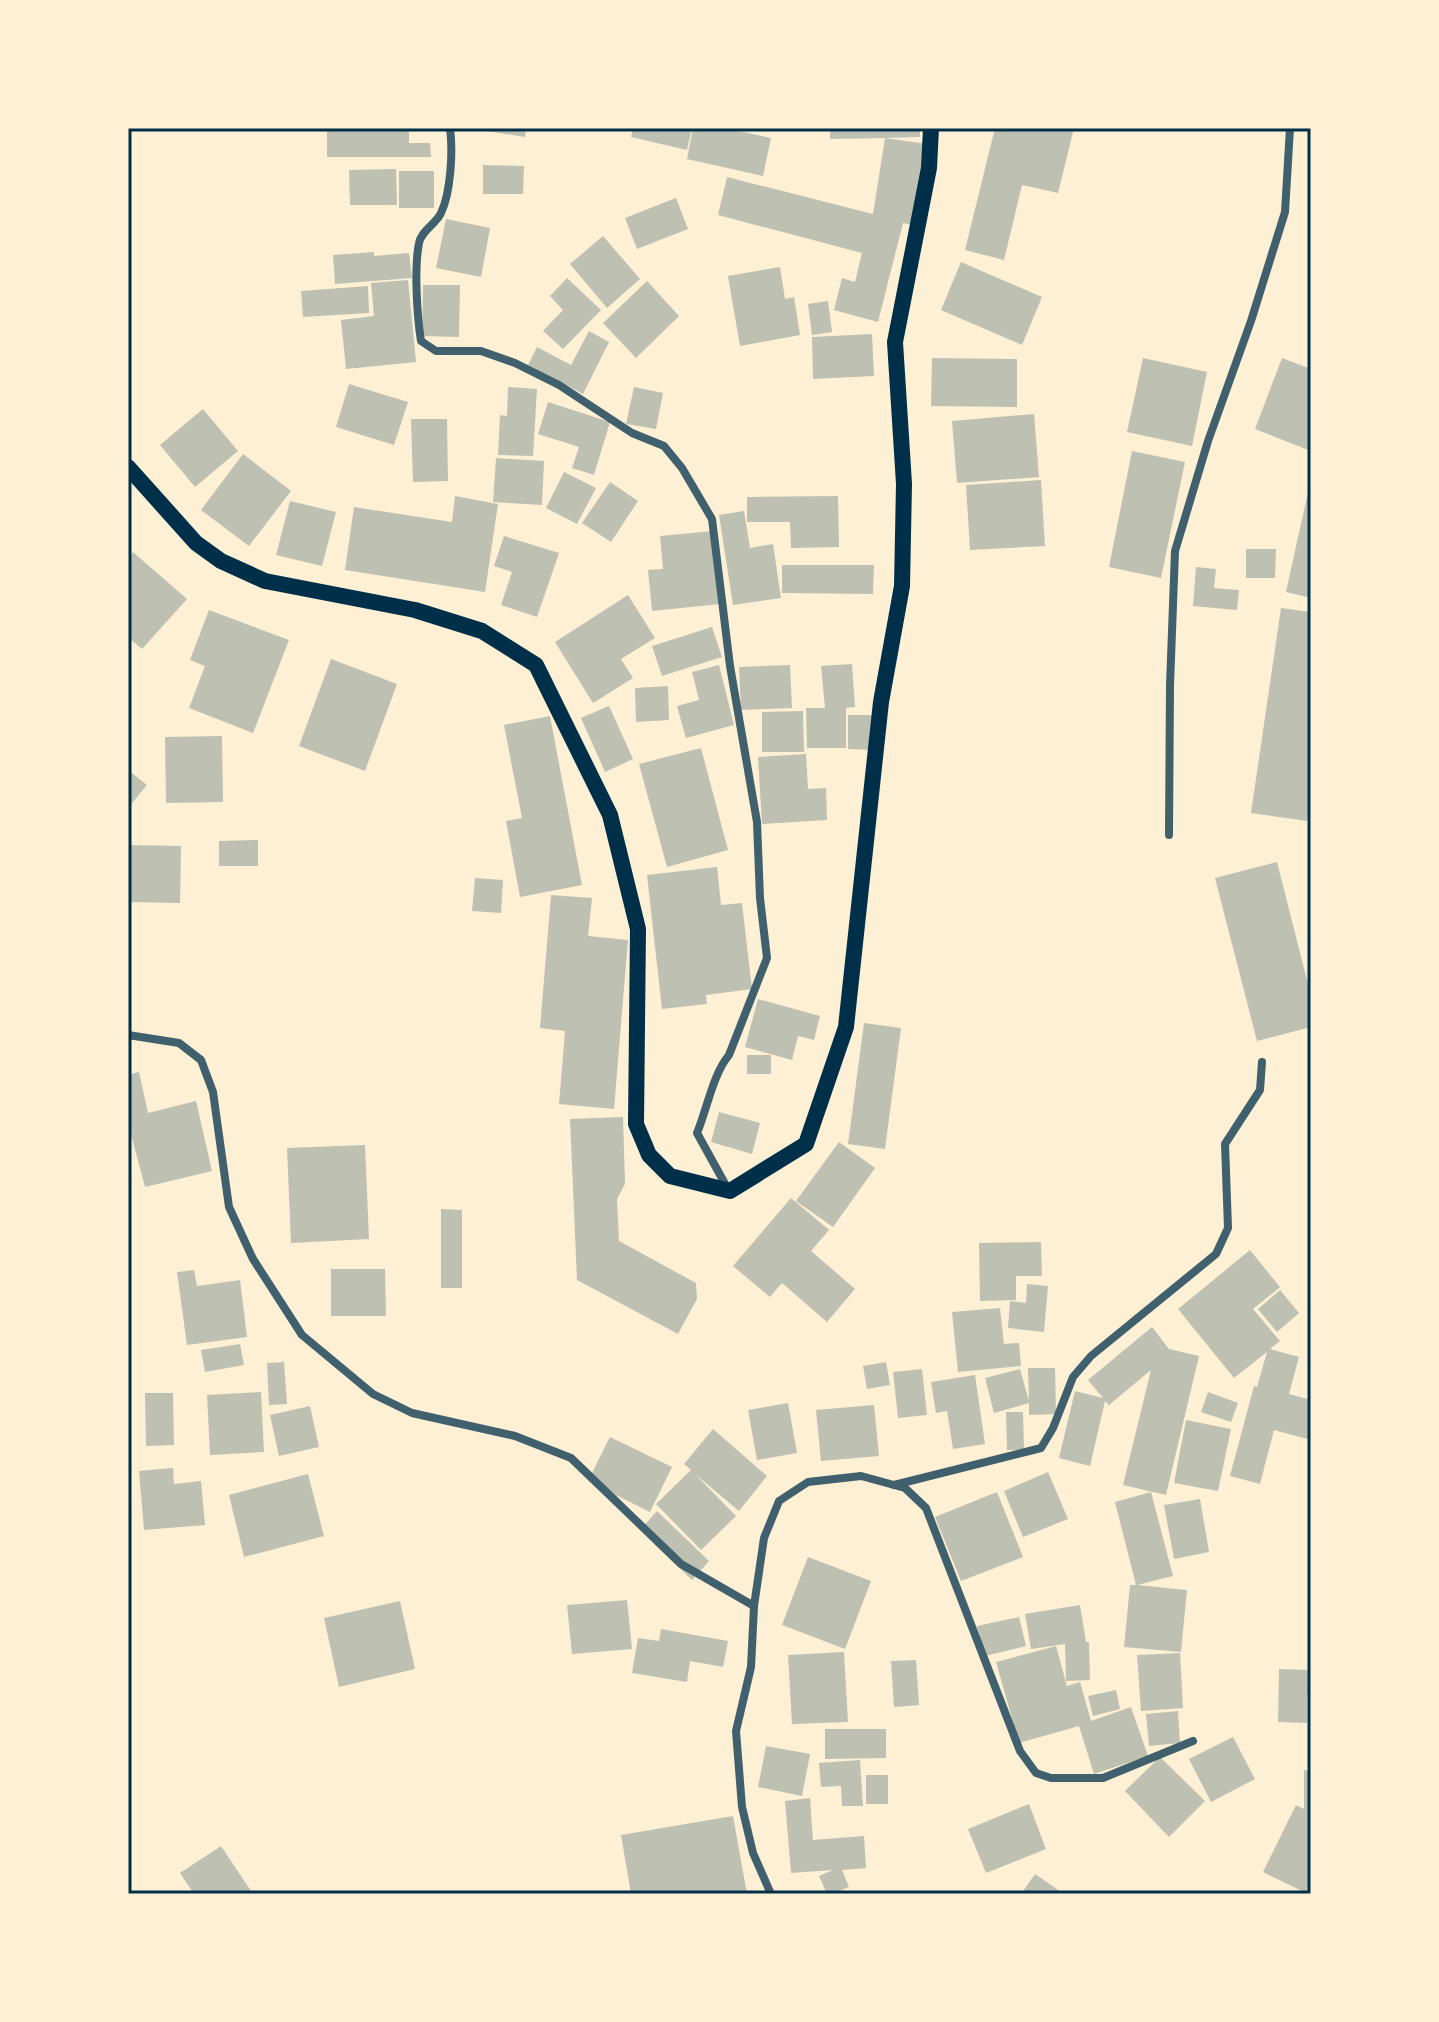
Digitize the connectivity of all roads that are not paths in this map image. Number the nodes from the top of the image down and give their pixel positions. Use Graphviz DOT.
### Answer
graph roads {
  1 [pos="450,128"];
  2 [pos="931,128"];
  3 [pos="1290,128"];
  4 [pos="128,467"];
  5 [pos="1169,835"];
  6 [pos="128,1035"];
  7 [pos="1262,1062"];
  8 [pos="730,1191"];
  9 [pos="893,1485"];
  10 [pos="754,1606"];
  11 [pos="1193,1741"];
  12 [pos="771,1894"];
  1 -- 8 [label="street"];
  2 -- 8 [label="main road"];
  3 -- 5 [label="street"];
  4 -- 8 [label="main road"];
  6 -- 10 [label="street"];
  7 -- 9 [label="street"];
  9 -- 10 [label="street"];
  9 -- 11 [label="street"];
  10 -- 12 [label="street"];
}
